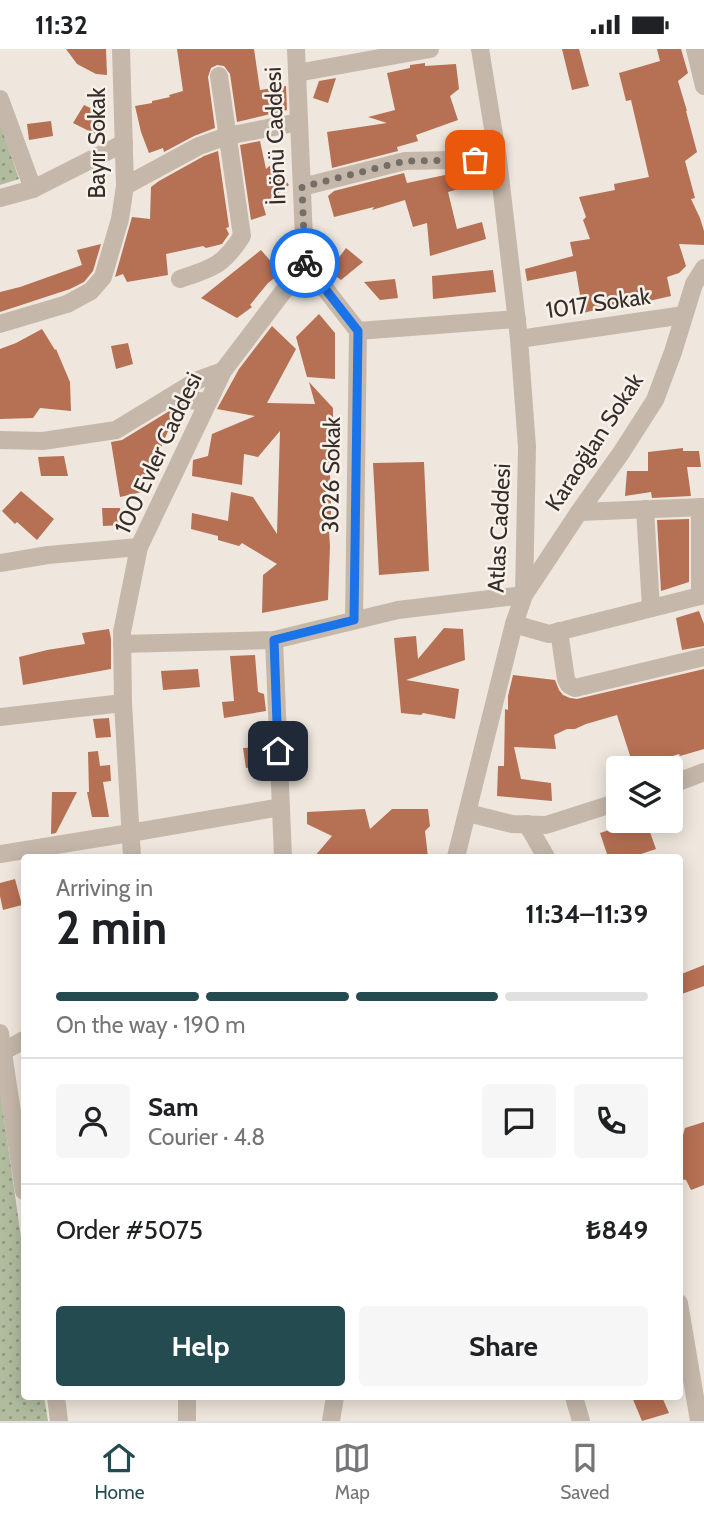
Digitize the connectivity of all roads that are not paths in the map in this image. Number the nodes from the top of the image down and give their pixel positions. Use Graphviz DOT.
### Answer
graph roads {
  1 [pos="121,49"];
  2 [pos="296,49"];
  3 [pos="430,49"];
  4 [pos="480,49"];
  5 [pos="695,49"];
  6 [pos="297,73"];
  7 [pos="219,76"];
  8 [pos="704,86"];
  9 [pos="0,99"];
  10 [pos="299,122"];
  11 [pos="228,137"];
  12 [pos="124,143"];
  13 [pos="498,159"];
  14 [pos="125,186"];
  15 [pos="302,187"];
  16 [pos="33,189"];
  17 [pos="0,198"];
  18 [pos="305,263"];
  19 [pos="704,268"];
  20 [pos="180,279"];
  21 [pos="684,315"];
  22 [pos="517,319"];
  23 [pos="0,324"];
  24 [pos="358,331"];
  25 [pos="519,339"];
  26 [pos="223,371"];
  27 [pos="169,398"];
  28 [pos="208,402"];
  29 [pos="0,440"];
  30 [pos="702,507"];
  31 [pos="645,509"];
  32 [pos="579,512"];
  33 [pos="139,547"];
  34 [pos="0,563"];
  35 [pos="524,595"];
  36 [pos="702,596"];
  37 [pos="651,608"];
  38 [pos="354,620"];
  39 [pos="514,624"];
  40 [pos="559,631"];
  41 [pos="274,640"];
  42 [pos="122,644"];
  43 [pos="704,657"];
  44 [pos="123,703"];
  45 [pos="0,717"];
  46 [pos="704,772"];
  47 [pos="683,780"];
  48 [pos="606,806"];
  49 [pos="281,807"];
  50 [pos="468,813"];
  51 [pos="527,824"];
  52 [pos="130,833"];
  53 [pos="0,853"];
  54 [pos="132,854"];
  55 [pos="283,854"];
  56 [pos="457,854"];
  57 [pos="544,854"];
  58 [pos="21,1040"];
  59 [pos="1,1045"];
  60 [pos="21,1172"];
  61 [pos="683,1323"];
  62 [pos="690,1359"];
  63 [pos="56,1400"];
  64 [pos="187,1400"];
  65 [pos="334,1400"];
  66 [pos="575,1400"];
  67 [pos="59,1421"];
  68 [pos="187,1421"];
  69 [pos="331,1421"];
  70 [pos="581,1421"];
  71 [pos="699,1421"];
  1 -- 12 [label="street, Bayır Sokak"];
  2 -- 6 [label="street, İnönü Caddesi"];
  3 -- 6 [label="street"];
  4 -- 13 [label="street, Atlas Caddesi"];
  5 -- 8 [label="street"];
  6 -- 10 [label="street, İnönü Caddesi"];
  7 -- 11 [label="street"];
  9 -- 16 [label="street"];
  10 -- 11 [label="street"];
  10 -- 15 [label="street, İnönü Caddesi"];
  11 -- 14 [label="street"];
  11 -- 20 [label="street"];
  12 -- 14 [label="street, Bayır Sokak"];
  12 -- 16 [label="street"];
  13 -- 15 [label="street"];
  13 -- 22 [label="street, Atlas Caddesi"];
  14 -- 23 [label="street, Bayır Sokak"];
  15 -- 18 [label="street, İnönü Caddesi"];
  16 -- 17 [label="street"];
  18 -- 24 [label="street"];
  18 -- 26 [label="street, 100 Evler Caddesi"];
  19 -- 21 [label="street, Karaoğlan Sokak"];
  21 -- 25 [label="street, 1017 Sokak"];
  21 -- 32 [label="street, Karaoğlan Sokak"];
  22 -- 24 [label="street"];
  22 -- 25 [label="street, Atlas Caddesi"];
  24 -- 38 [label="street, 3026 Sokak"];
  25 -- 35 [label="street, Atlas Caddesi"];
  26 -- 27 [label="street"];
  26 -- 28 [label="street, 100 Evler Caddesi"];
  27 -- 28 [label="street"];
  27 -- 29 [label="street"];
  28 -- 33 [label="street, 100 Evler Caddesi"];
  30 -- 31 [label="street"];
  30 -- 36 [label="street"];
  31 -- 32 [label="street"];
  31 -- 37 [label="street"];
  32 -- 35 [label="street, Karaoğlan Sokak"];
  33 -- 34 [label="street"];
  33 -- 42 [label="street, 100 Evler Caddesi"];
  35 -- 38 [label="street"];
  35 -- 39 [label="street, Atlas Caddesi"];
  36 -- 37 [label="street"];
  37 -- 40 [label="street"];
  38 -- 41 [label="street"];
  39 -- 40 [label="street"];
  39 -- 50 [label="street, Atlas Caddesi"];
  40 -- 43 [label="street"];
  41 -- 42 [label="street"];
  41 -- 49 [label="street"];
  42 -- 44 [label="street, 100 Evler Caddesi"];
  44 -- 45 [label="street"];
  44 -- 52 [label="street, 100 Evler Caddesi"];
  46 -- 47 [label="street"];
  48 -- 51 [label="street"];
  49 -- 52 [label="street"];
  49 -- 55 [label="street"];
  50 -- 51 [label="street"];
  50 -- 56 [label="street, Atlas Caddesi"];
  51 -- 57 [label="street"];
  52 -- 53 [label="street"];
  52 -- 54 [label="street, 100 Evler Caddesi"];
  58 -- 59 [label="street"];
  59 -- 60 [label="street"];
  61 -- 62 [label="street"];
  62 -- 71 [label="street"];
  63 -- 67 [label="street"];
  64 -- 68 [label="street"];
  65 -- 69 [label="street"];
  66 -- 70 [label="street"];
}
